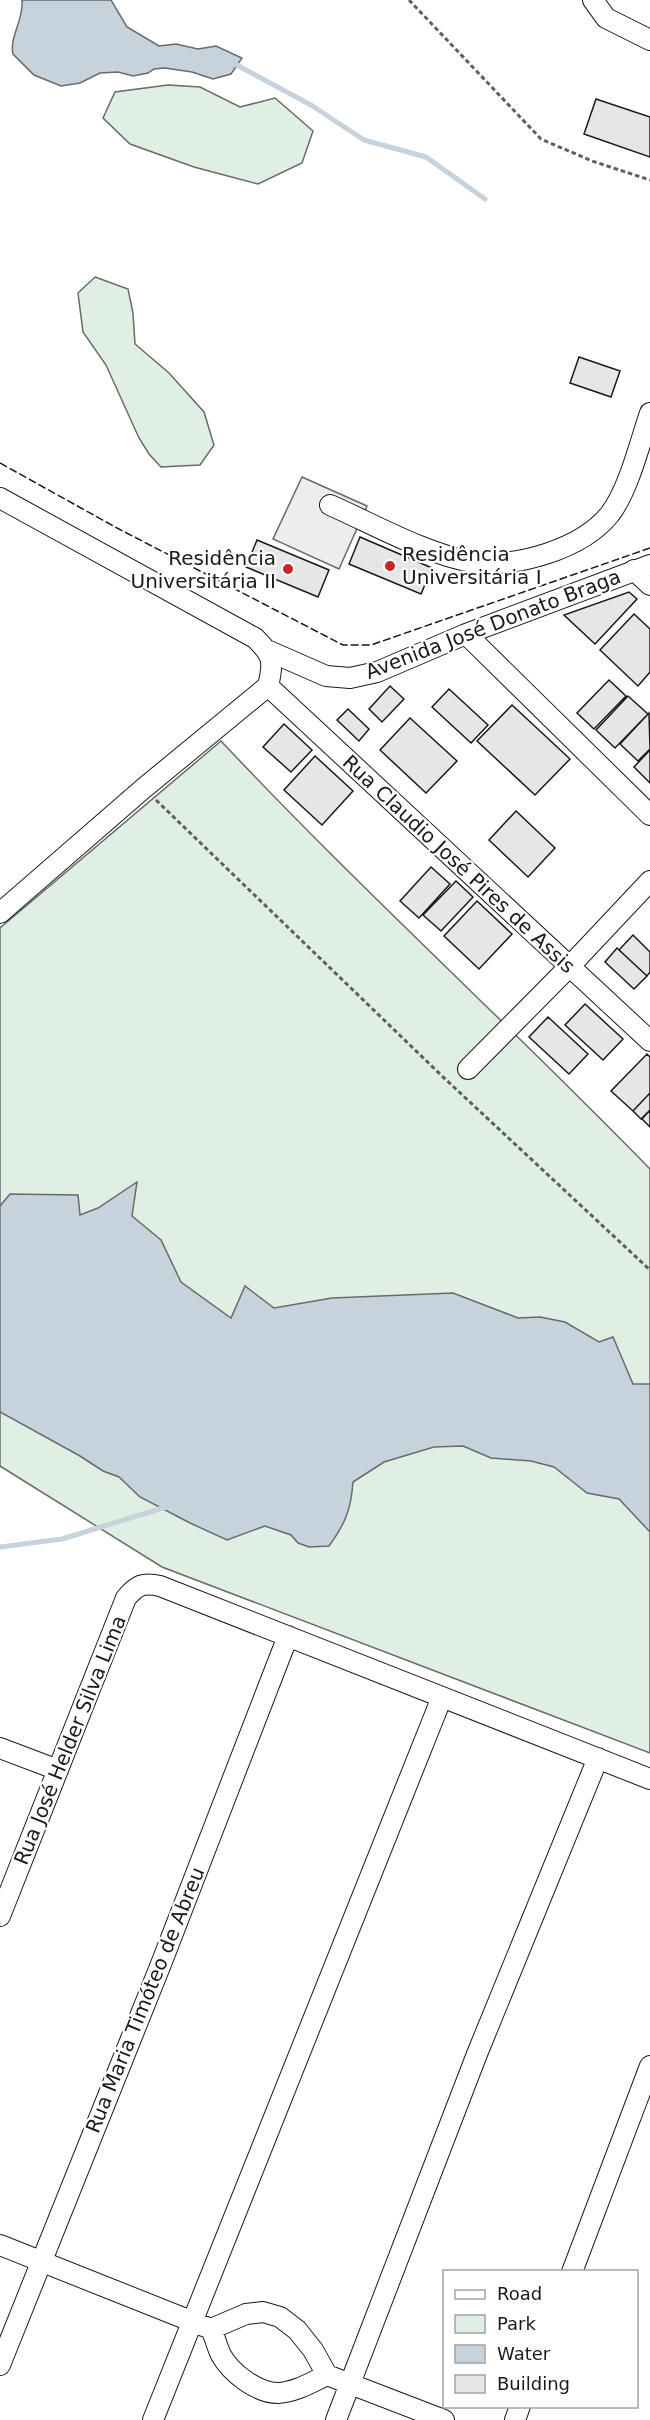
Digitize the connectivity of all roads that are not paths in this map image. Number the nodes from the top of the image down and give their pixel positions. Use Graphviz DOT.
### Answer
graph roads {
  1 [pos="594,0"];
  2 [pos="650,40"];
  3 [pos="650,412"];
  4 [pos="0,498"];
  5 [pos="330,505"];
  6 [pos="642,567"];
  7 [pos="650,585"];
  8 [pos="466,634"];
  9 [pos="269,651"];
  10 [pos="268,686"];
  11 [pos="650,815"];
  12 [pos="650,880"];
  13 [pos="0,913"];
  14 [pos="570,966"];
  15 [pos="650,1041"];
  16 [pos="468,1069"];
  17 [pos="288,1635"];
  18 [pos="442,1697"];
  19 [pos="0,1748"];
  20 [pos="598,1758"];
  21 [pos="58,1770"];
  22 [pos="650,1779"];
  23 [pos="0,1916"];
  24 [pos="650,2066"];
  25 [pos="0,2246"];
  26 [pos="40,2261"];
  27 [pos="572,2270"];
  28 [pos="192,2320"];
  29 [pos="211,2329"];
  30 [pos="0,2365"];
  31 [pos="327,2375"];
  32 [pos="350,2384"];
  33 [pos="153,2420"];
  34 [pos="336,2420"];
  35 [pos="444,2420"];
  1 -- 2 [label="street"];
  3 -- 5 [label="street"];
  4 -- 9 [label="street, Avenida José Donato Braga"];
  6 -- 7 [label="street"];
  6 -- 8 [label="street, Avenida José Donato Braga"];
  8 -- 9 [label="street, Avenida José Donato Braga"];
  8 -- 11 [label="street"];
  9 -- 10 [label="street"];
  10 -- 13 [label="street"];
  10 -- 14 [label="street, Rua Claudio José Pires de Assis"];
  12 -- 14 [label="street"];
  14 -- 15 [label="street, Rua Claudio José Pires de Assis"];
  14 -- 16 [label="street"];
  17 -- 18 [label="street"];
  17 -- 21 [label="street, Rua José Helder Silva Lima"];
  17 -- 26 [label="street, Rua Maria Timóteo de Abreu"];
  18 -- 20 [label="street"];
  18 -- 28 [label="street"];
  19 -- 21 [label="street"];
  20 -- 22 [label="street"];
  20 -- 32 [label="street"];
  21 -- 23 [label="street, Rua José Helder Silva Lima"];
  24 -- 27 [label="street"];
  25 -- 26 [label="street"];
  26 -- 28 [label="street"];
  26 -- 30 [label="street, Rua Maria Timóteo de Abreu"];
  28 -- 29 [label="street"];
  28 -- 33 [label="street"];
  29 -- 31 [label="street"];
  29 -- 31 [label="street"];
  31 -- 32 [label="street"];
  32 -- 34 [label="street"];
  32 -- 35 [label="street"];
}
